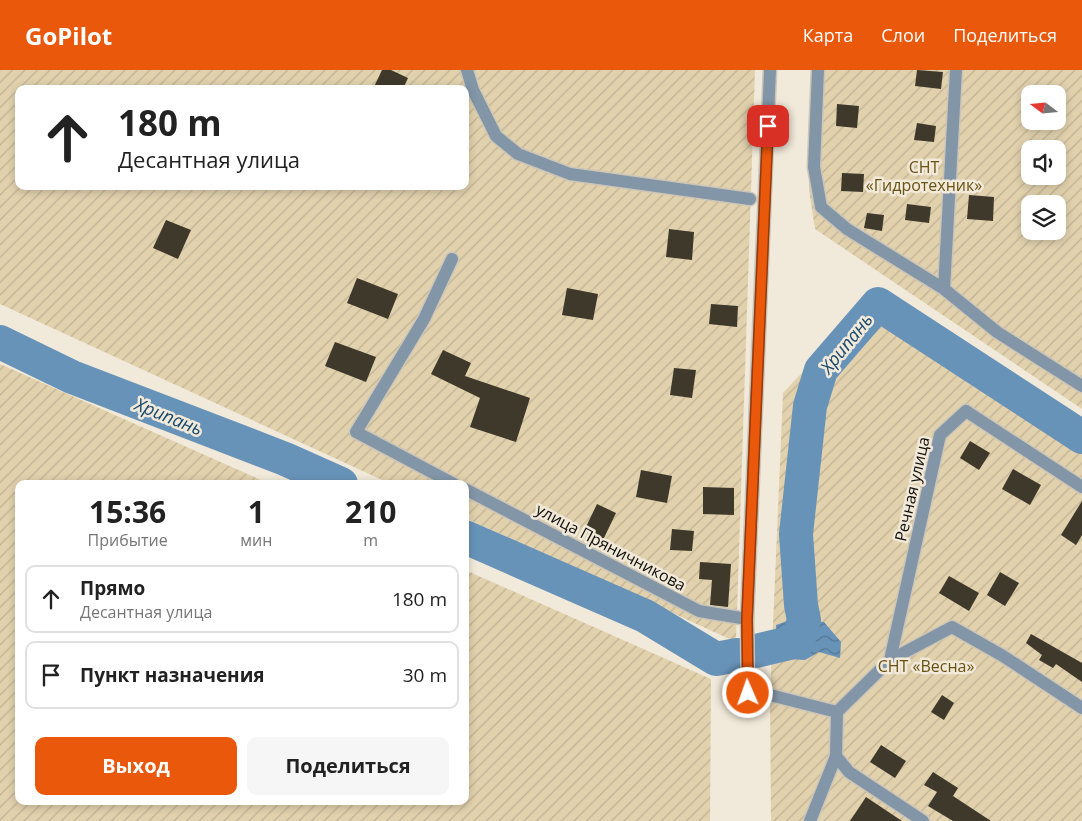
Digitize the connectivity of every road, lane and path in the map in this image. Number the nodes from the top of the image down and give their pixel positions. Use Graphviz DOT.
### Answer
graph roads {
  1 [pos="467,70"];
  2 [pos="770,70"];
  3 [pos="818,70"];
  4 [pos="956,70"];
  5 [pos="750,199"];
  6 [pos="452,259"];
  7 [pos="944,289"];
  8 [pos="1082,386"];
  9 [pos="446,480"];
  10 [pos="1082,487"];
  11 [pos="469,491"];
  12 [pos="747,619"];
  13 [pos="890,660"];
  14 [pos="1082,708"];
  15 [pos="837,712"];
  16 [pos="836,756"];
  17 [pos="810,821"];
  18 [pos="923,821"];
  1 -- 5 [label="street"];
  2 -- 12 [label="street"];
  3 -- 7 [label="street"];
  4 -- 7 [label="street"];
  6 -- 9 [label="street"];
  7 -- 8 [label="street"];
  10 -- 13 [label="street, Речная улица"];
  11 -- 12 [label="street, улица Пряничникова"];
  12 -- 15 [label="street"];
  13 -- 14 [label="street"];
  13 -- 15 [label="street"];
  15 -- 16 [label="street"];
  16 -- 17 [label="street"];
  16 -- 18 [label="street"];
}
